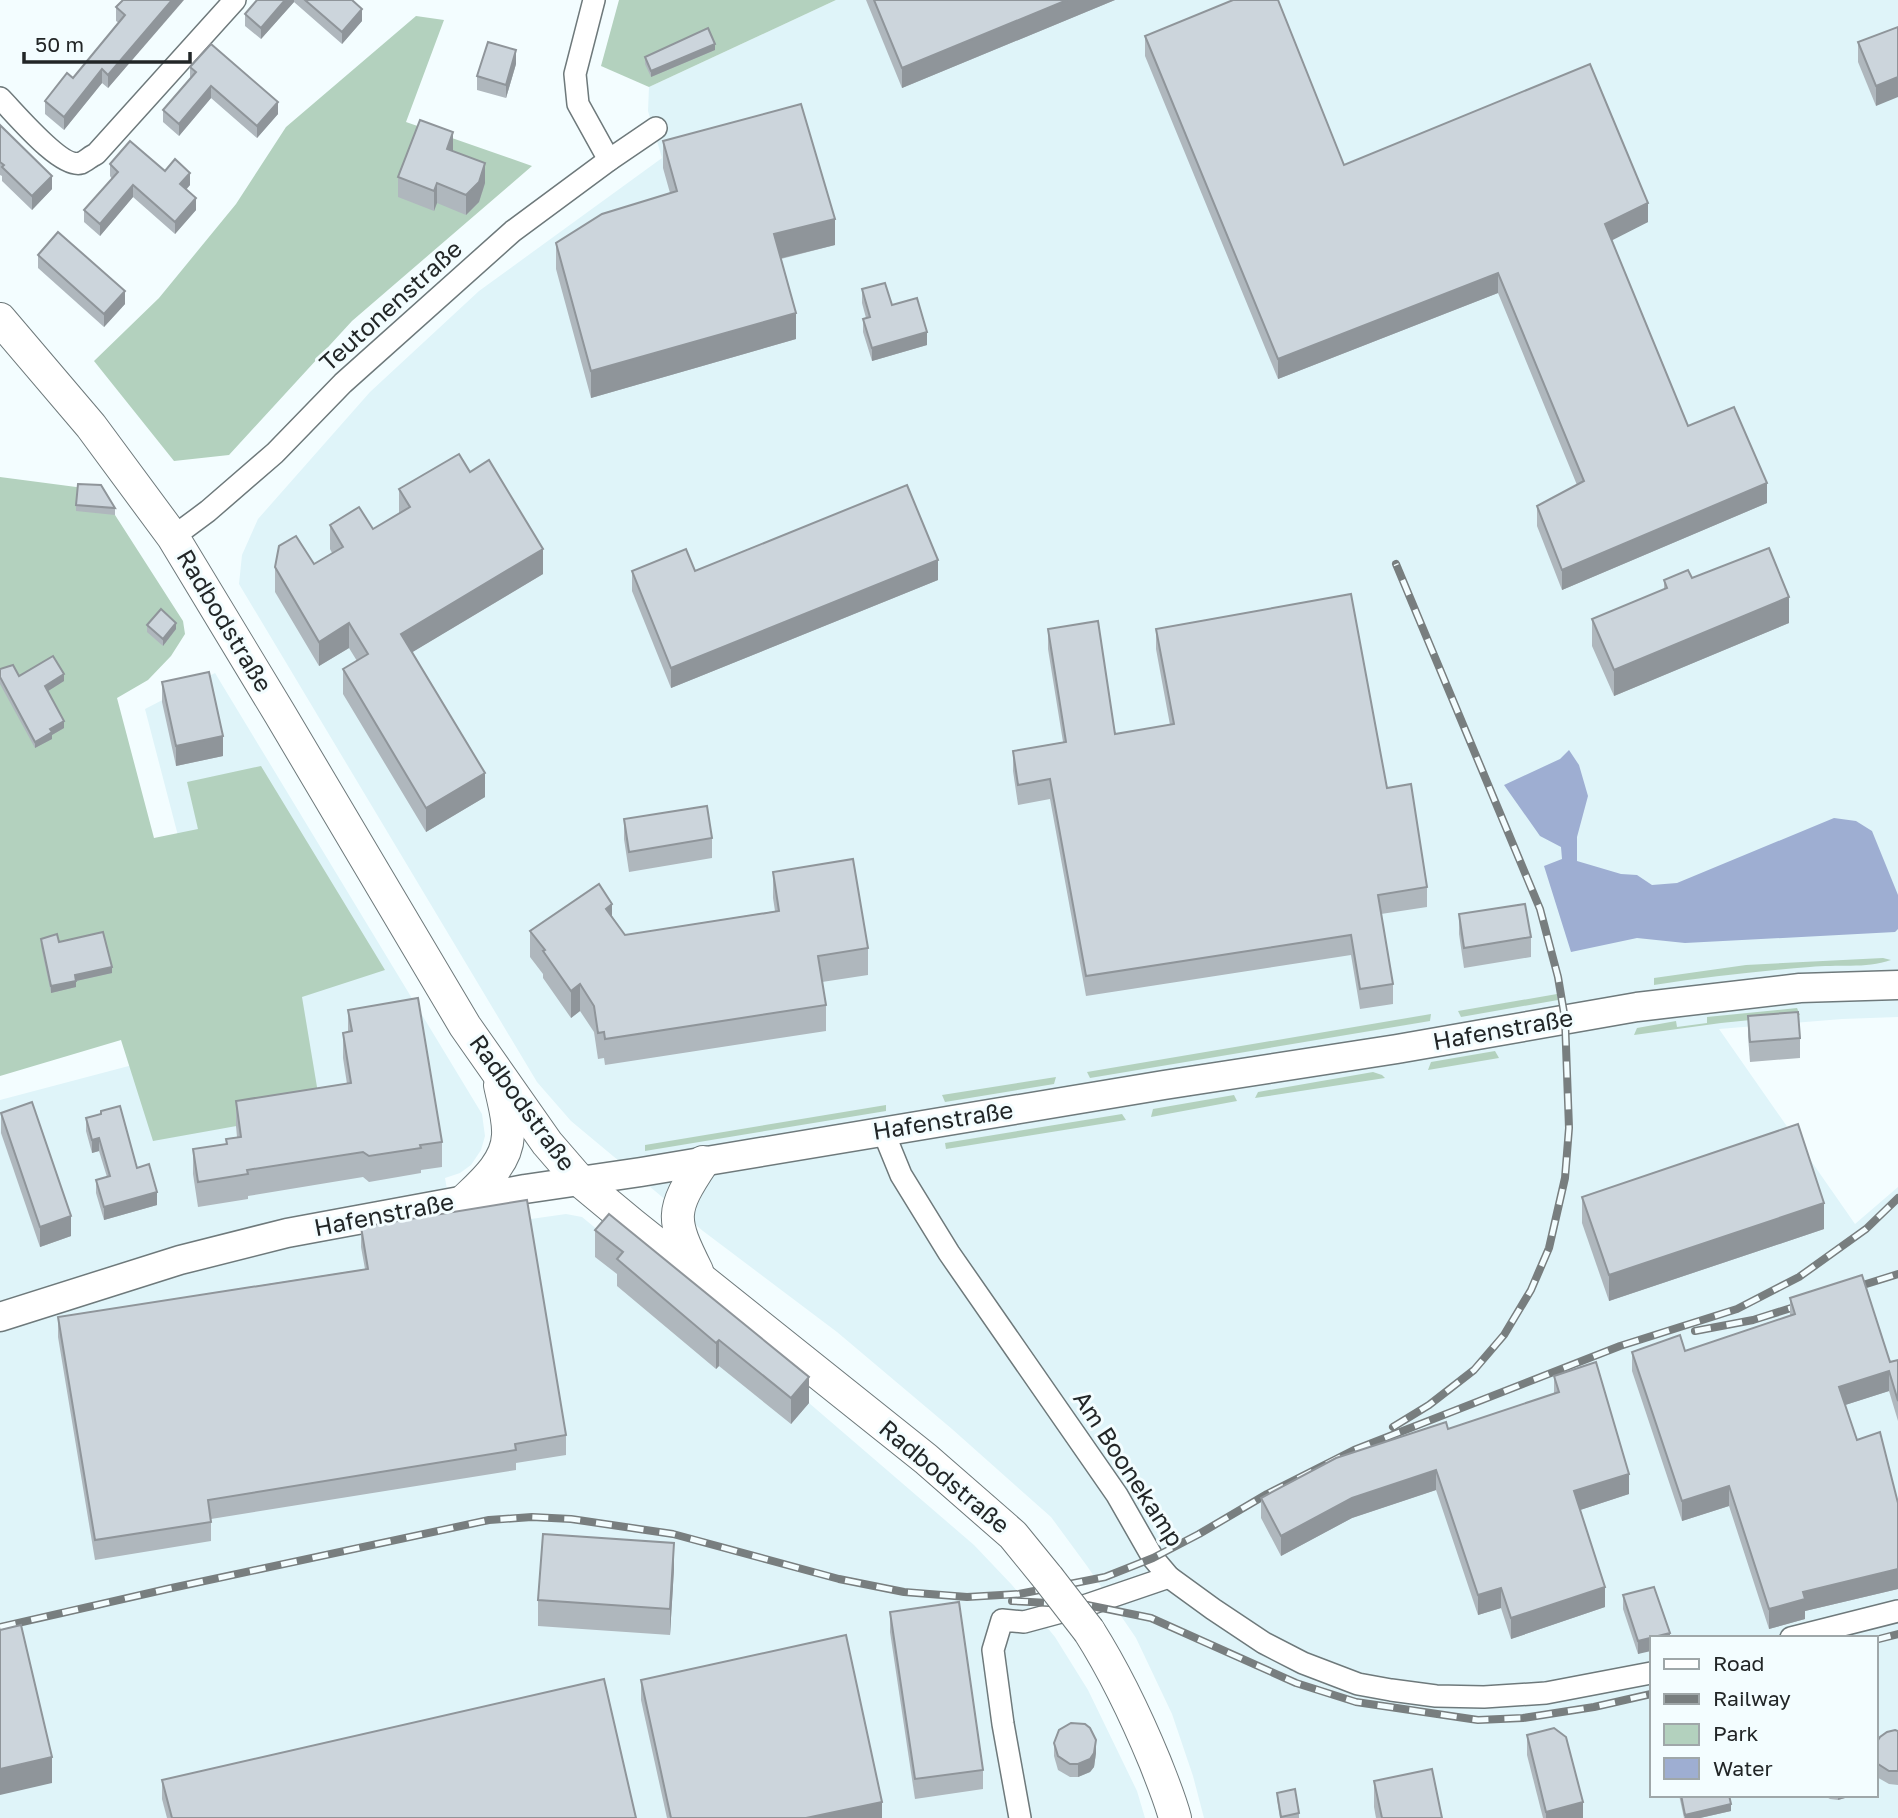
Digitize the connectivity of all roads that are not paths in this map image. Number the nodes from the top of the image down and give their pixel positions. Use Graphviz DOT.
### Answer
graph roads {
  1 [pos="235,0"];
  2 [pos="594,0"];
  3 [pos="0,98"];
  4 [pos="656,128"];
  5 [pos="609,160"];
  6 [pos="0,319"];
  7 [pos="173,537"];
  8 [pos="1898,985"];
  9 [pos="499,1076"];
  10 [pos="883,1131"];
  11 [pos="703,1162"];
  12 [pos="579,1180"];
  13 [pos="466,1199"];
  14 [pos="700,1279"];
  15 [pos="0,1317"];
  16 [pos="1169,1577"];
  17 [pos="1898,1611"];
  18 [pos="1799,1636"];
  19 [pos="1650,1673"];
  20 [pos="1171,1805"];
  21 [pos="1020,1818"];
  1 -- 3 [label="street"];
  2 -- 5 [label="street"];
  4 -- 5 [label="street, Teutonenstraße"];
  5 -- 7 [label="street, Teutonenstraße"];
  6 -- 7 [label="main road, Radbodstraße"];
  7 -- 9 [label="main road, Radbodstraße"];
  8 -- 10 [label="street, Hafenstraße"];
  9 -- 12 [label="main road, Radbodstraße"];
  9 -- 13 [label="main road"];
  10 -- 11 [label="street, Hafenstraße"];
  10 -- 16 [label="street, Am Boonekamp"];
  11 -- 12 [label="street, Hafenstraße"];
  11 -- 14 [label="main road"];
  12 -- 13 [label="street, Hafenstraße"];
  12 -- 14 [label="main road, Radbodstraße"];
  13 -- 15 [label="street, Hafenstraße"];
  14 -- 20 [label="main road, Radbodstraße, bridge"];
  16 -- 19 [label="street, Am Boonekamp"];
  16 -- 21 [label="street"];
  17 -- 18 [label="street"];
}
